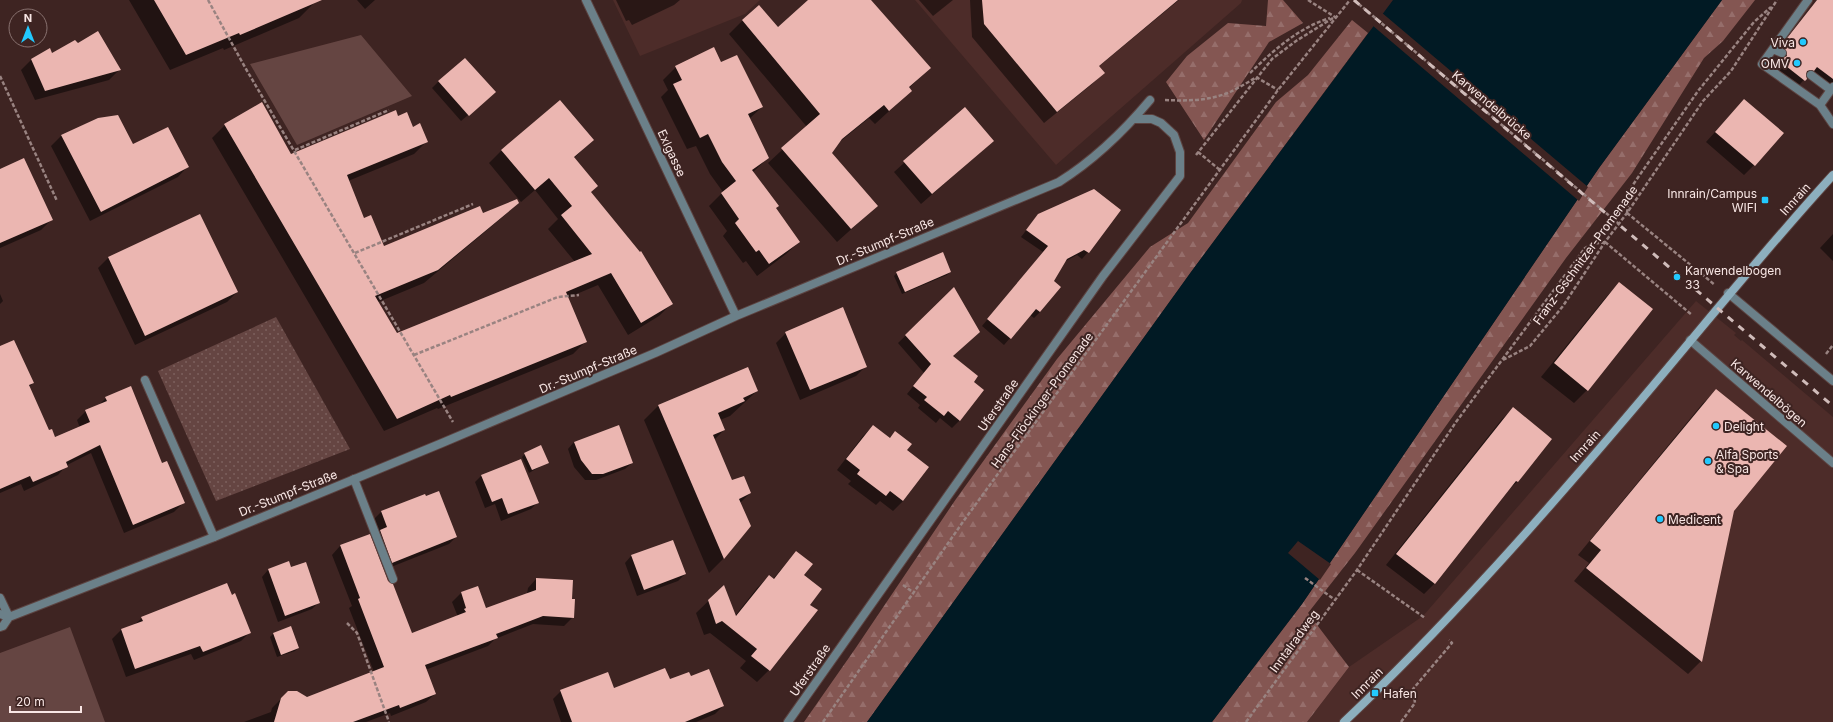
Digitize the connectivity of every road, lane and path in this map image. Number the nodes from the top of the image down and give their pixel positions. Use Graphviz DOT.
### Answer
graph roads {
  1 [pos="208,0"];
  2 [pos="586,0"];
  3 [pos="1308,0"];
  4 [pos="1350,0"];
  5 [pos="1354,0"];
  6 [pos="1777,0"];
  7 [pos="1808,0"];
  8 [pos="1774,4"];
  9 [pos="1335,17"];
  10 [pos="1773,48"];
  11 [pos="1782,53"];
  12 [pos="1250,74"];
  13 [pos="1811,75"];
  14 [pos="0,76"];
  15 [pos="1256,77"];
  16 [pos="1832,89"];
  17 [pos="1278,90"];
  18 [pos="1150,100"];
  19 [pos="1820,105"];
  20 [pos="389,110"];
  21 [pos="1134,119"];
  22 [pos="1833,124"];
  23 [pos="295,150"];
  24 [pos="1198,152"];
  25 [pos="1220,170"];
  26 [pos="1833,175"];
  27 [pos="1180,176"];
  28 [pos="57,201"];
  29 [pos="473,204"];
  30 [pos="1627,213"];
  31 [pos="1619,224"];
  32 [pos="1605,242"];
  33 [pos="355,253"];
  34 [pos="1728,294"];
  35 [pos="579,295"];
  36 [pos="736,316"];
  37 [pos="1703,324"];
  38 [pos="1690,340"];
  39 [pos="414,356"];
  40 [pos="1501,361"];
  41 [pos="145,380"];
  42 [pos="1833,381"];
  43 [pos="447,412"];
  44 [pos="1833,463"];
  45 [pos="354,479"];
  46 [pos="214,537"];
  47 [pos="1357,570"];
  48 [pos="1305,578"];
  49 [pos="393,579"];
  50 [pos="0,598"];
  51 [pos="1335,600"];
  52 [pos="0,614"];
  53 [pos="1423,616"];
  54 [pos="8,617"];
  55 [pos="347,623"];
  56 [pos="0,627"];
  57 [pos="1452,643"];
  58 [pos="388,722"];
  59 [pos="788,722"];
  60 [pos="823,722"];
  61 [pos="1246,722"];
  62 [pos="1344,722"];
  63 [pos="1401,722"];
  1 -- 23 [label="path"];
  2 -- 36 [label="street, Exlgasse"];
  3 -- 9 [label="path"];
  4 -- 9 [label="path"];
  5 -- 31 [label="path, Karwendelbrücke"];
  6 -- 8 [label="path, Franz-Gschnitzer-Promenade"];
  7 -- 10 [label="street"];
  8 -- 30 [label="path, Franz-Gschnitzer-Promenade"];
  8 -- 30 [label="path"];
  9 -- 12 [label="path"];
  9 -- 15 [label="path"];
  9 -- 17 [label="path, Hans-Flöckinger-Promenade"];
  10 -- 11 [label="street"];
  10 -- 19 [label="street"];
  13 -- 16 [label="street"];
  14 -- 28 [label="path"];
  15 -- 17 [label="path"];
  15 -- 18 [label="path"];
  15 -- 24 [label="path"];
  16 -- 19 [label="street"];
  17 -- 25 [label="path, Hans-Flöckinger-Promenade"];
  18 -- 21 [label="street, Dr.-Stumpf-Straße"];
  19 -- 22 [label="street"];
  20 -- 23 [label="path"];
  21 -- 27 [label="street"];
  21 -- 36 [label="street, Dr.-Stumpf-Straße"];
  23 -- 33 [label="path"];
  24 -- 25 [label="path"];
  24 -- 27 [label="path"];
  25 -- 60 [label="path, Hans-Flöckinger-Promenade"];
  26 -- 34 [label="main road, Innrain"];
  27 -- 59 [label="street, Uferstraße"];
  29 -- 33 [label="path"];
  30 -- 31 [label="path, Franz-Gschnitzer-Promenade"];
  30 -- 34 [label="path"];
  31 -- 32 [label="path, Franz-Gschnitzer-Promenade"];
  32 -- 37 [label="path"];
  32 -- 40 [label="path, Franz-Gschnitzer-Promenade"];
  32 -- 40 [label="path"];
  33 -- 39 [label="path"];
  34 -- 37 [label="main road, Innrain"];
  34 -- 42 [label="street"];
  35 -- 39 [label="path"];
  36 -- 45 [label="street, Dr.-Stumpf-Straße"];
  37 -- 38 [label="main road, Innrain"];
  38 -- 44 [label="street, Karwendelbögen"];
  38 -- 62 [label="main road, Innrain"];
  39 -- 43 [label="path"];
  40 -- 47 [label="path, Franz-Gschnitzer-Promenade"];
  41 -- 46 [label="street"];
  45 -- 46 [label="street, Dr.-Stumpf-Straße"];
  45 -- 49 [label="street"];
  46 -- 54 [label="street, Dr.-Stumpf-Straße"];
  47 -- 51 [label="path, Inntalradweg"];
  47 -- 53 [label="path"];
  48 -- 51 [label="path"];
  50 -- 54 [label="street"];
  51 -- 61 [label="path, Inntalradweg"];
  52 -- 54 [label="street"];
  54 -- 56 [label="street"];
  55 -- 58 [label="path"];
  57 -- 63 [label="path"];
}
